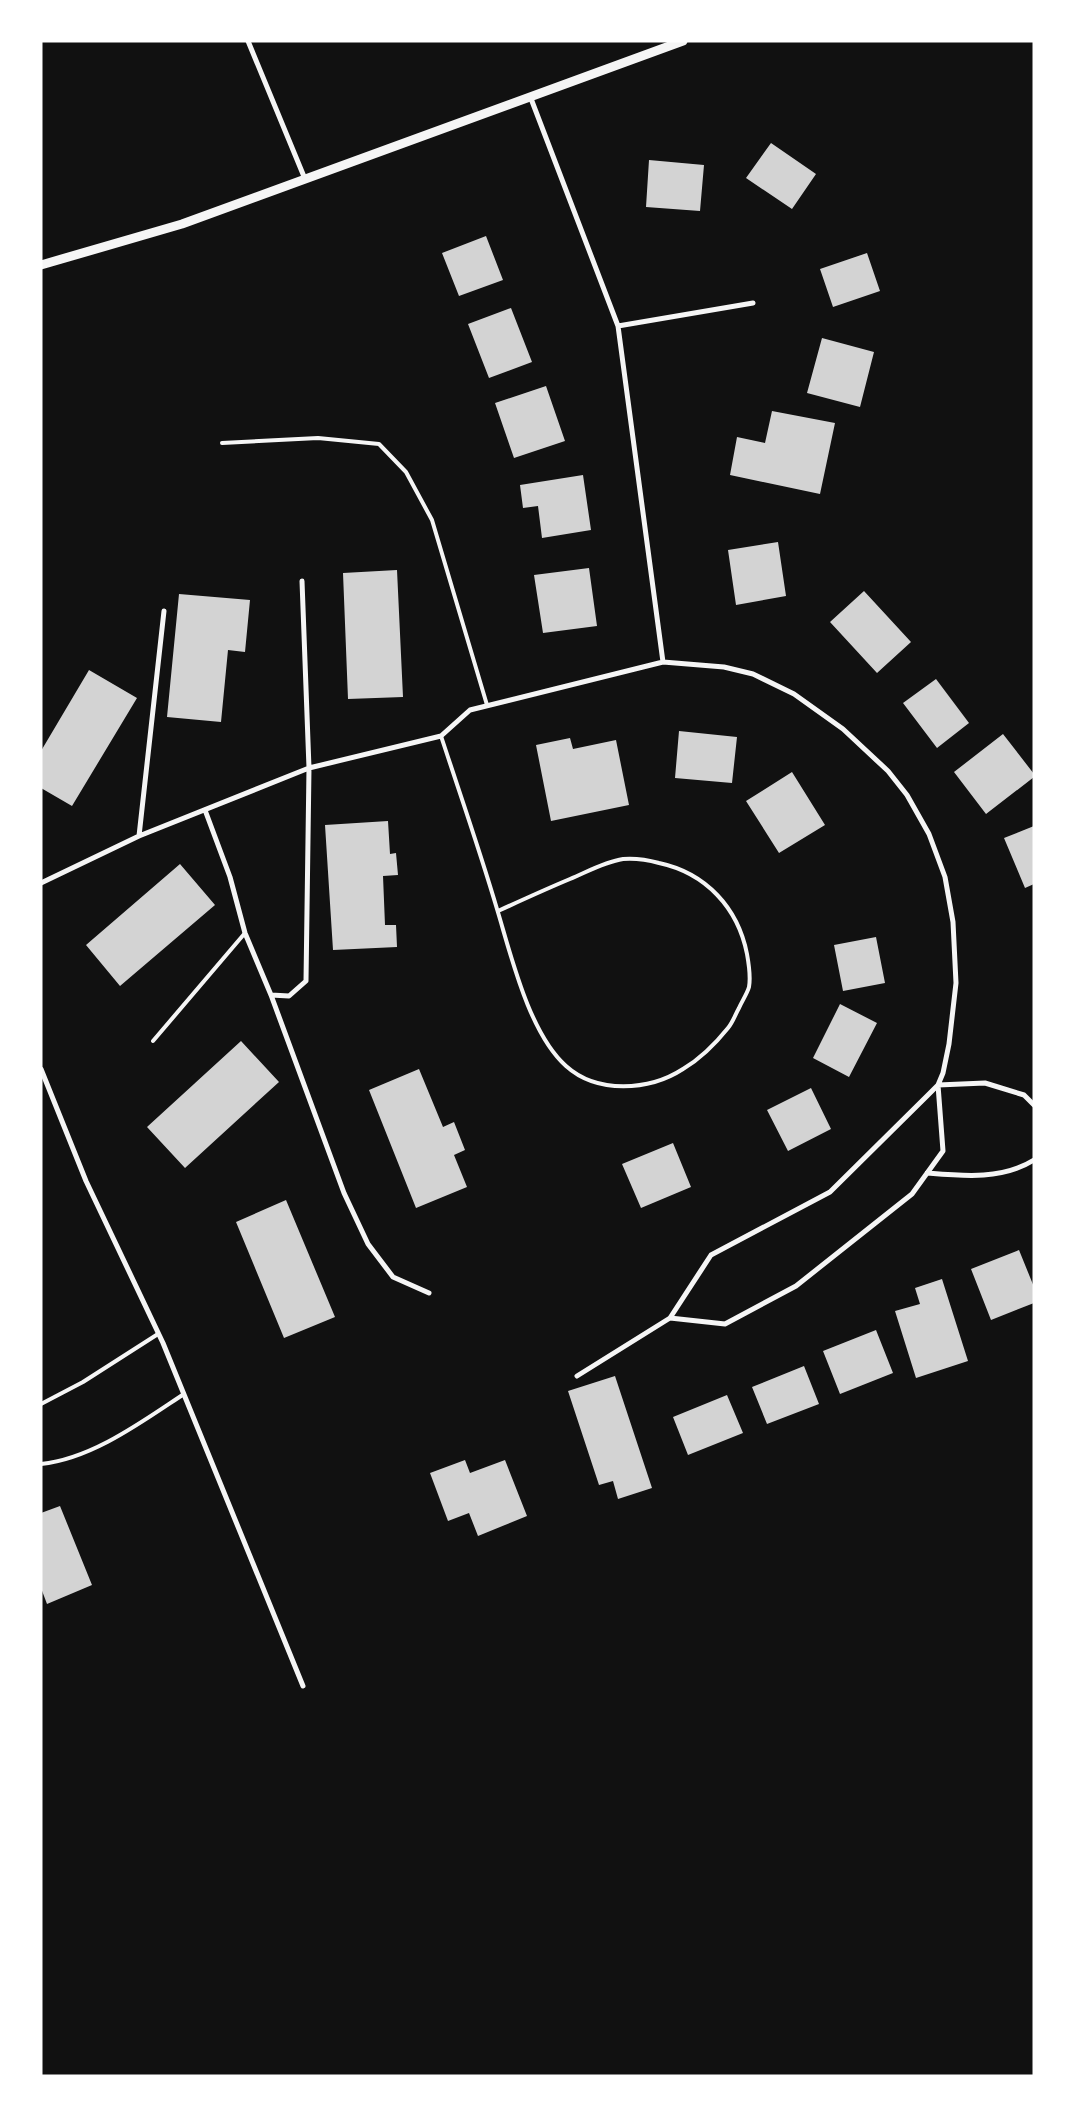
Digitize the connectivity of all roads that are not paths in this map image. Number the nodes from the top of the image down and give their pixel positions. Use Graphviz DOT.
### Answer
graph roads {
  1 [pos="248,41"];
  2 [pos="683,41"];
  3 [pos="530,96"];
  4 [pos="304,179"];
  5 [pos="41,265"];
  6 [pos="753,303"];
  7 [pos="618,326"];
  8 [pos="222,443"];
  9 [pos="302,581"];
  10 [pos="164,611"];
  11 [pos="663,662"];
  12 [pos="487,705"];
  13 [pos="441,736"];
  14 [pos="309,768"];
  15 [pos="205,810"];
  16 [pos="139,836"];
  17 [pos="41,883"];
  18 [pos="498,911"];
  19 [pos="245,933"];
  20 [pos="271,995"];
  21 [pos="153,1041"];
  22 [pos="41,1069"];
  23 [pos="938,1085"];
  24 [pos="1034,1105"];
  25 [pos="1034,1160"];
  26 [pos="927,1173"];
  27 [pos="429,1293"];
  28 [pos="670,1318"];
  29 [pos="158,1334"];
  30 [pos="577,1376"];
  31 [pos="184,1394"];
  32 [pos="41,1404"];
  33 [pos="41,1464"];
  34 [pos="303,1686"];
  1 -- 4 [label="street"];
  2 -- 3 [label="street"];
  3 -- 4 [label="street"];
  3 -- 7 [label="street"];
  4 -- 5 [label="street"];
  6 -- 7 [label="street"];
  7 -- 11 [label="street"];
  8 -- 12 [label="lane"];
  9 -- 14 [label="street"];
  10 -- 16 [label="street"];
  11 -- 12 [label="street"];
  11 -- 23 [label="street"];
  12 -- 13 [label="street"];
  13 -- 14 [label="street"];
  13 -- 18 [label="lane"];
  14 -- 15 [label="street"];
  14 -- 20 [label="street"];
  15 -- 16 [label="street"];
  15 -- 19 [label="street"];
  16 -- 17 [label="street"];
  18 -- 18 [label="lane"];
  19 -- 20 [label="street"];
  19 -- 21 [label="lane"];
  20 -- 27 [label="street"];
  22 -- 29 [label="street"];
  23 -- 24 [label="street"];
  23 -- 26 [label="street"];
  23 -- 28 [label="street"];
  25 -- 26 [label="street"];
  26 -- 28 [label="street"];
  28 -- 30 [label="street"];
  29 -- 31 [label="street"];
  29 -- 32 [label="lane"];
  31 -- 33 [label="lane"];
  31 -- 34 [label="street"];
}
